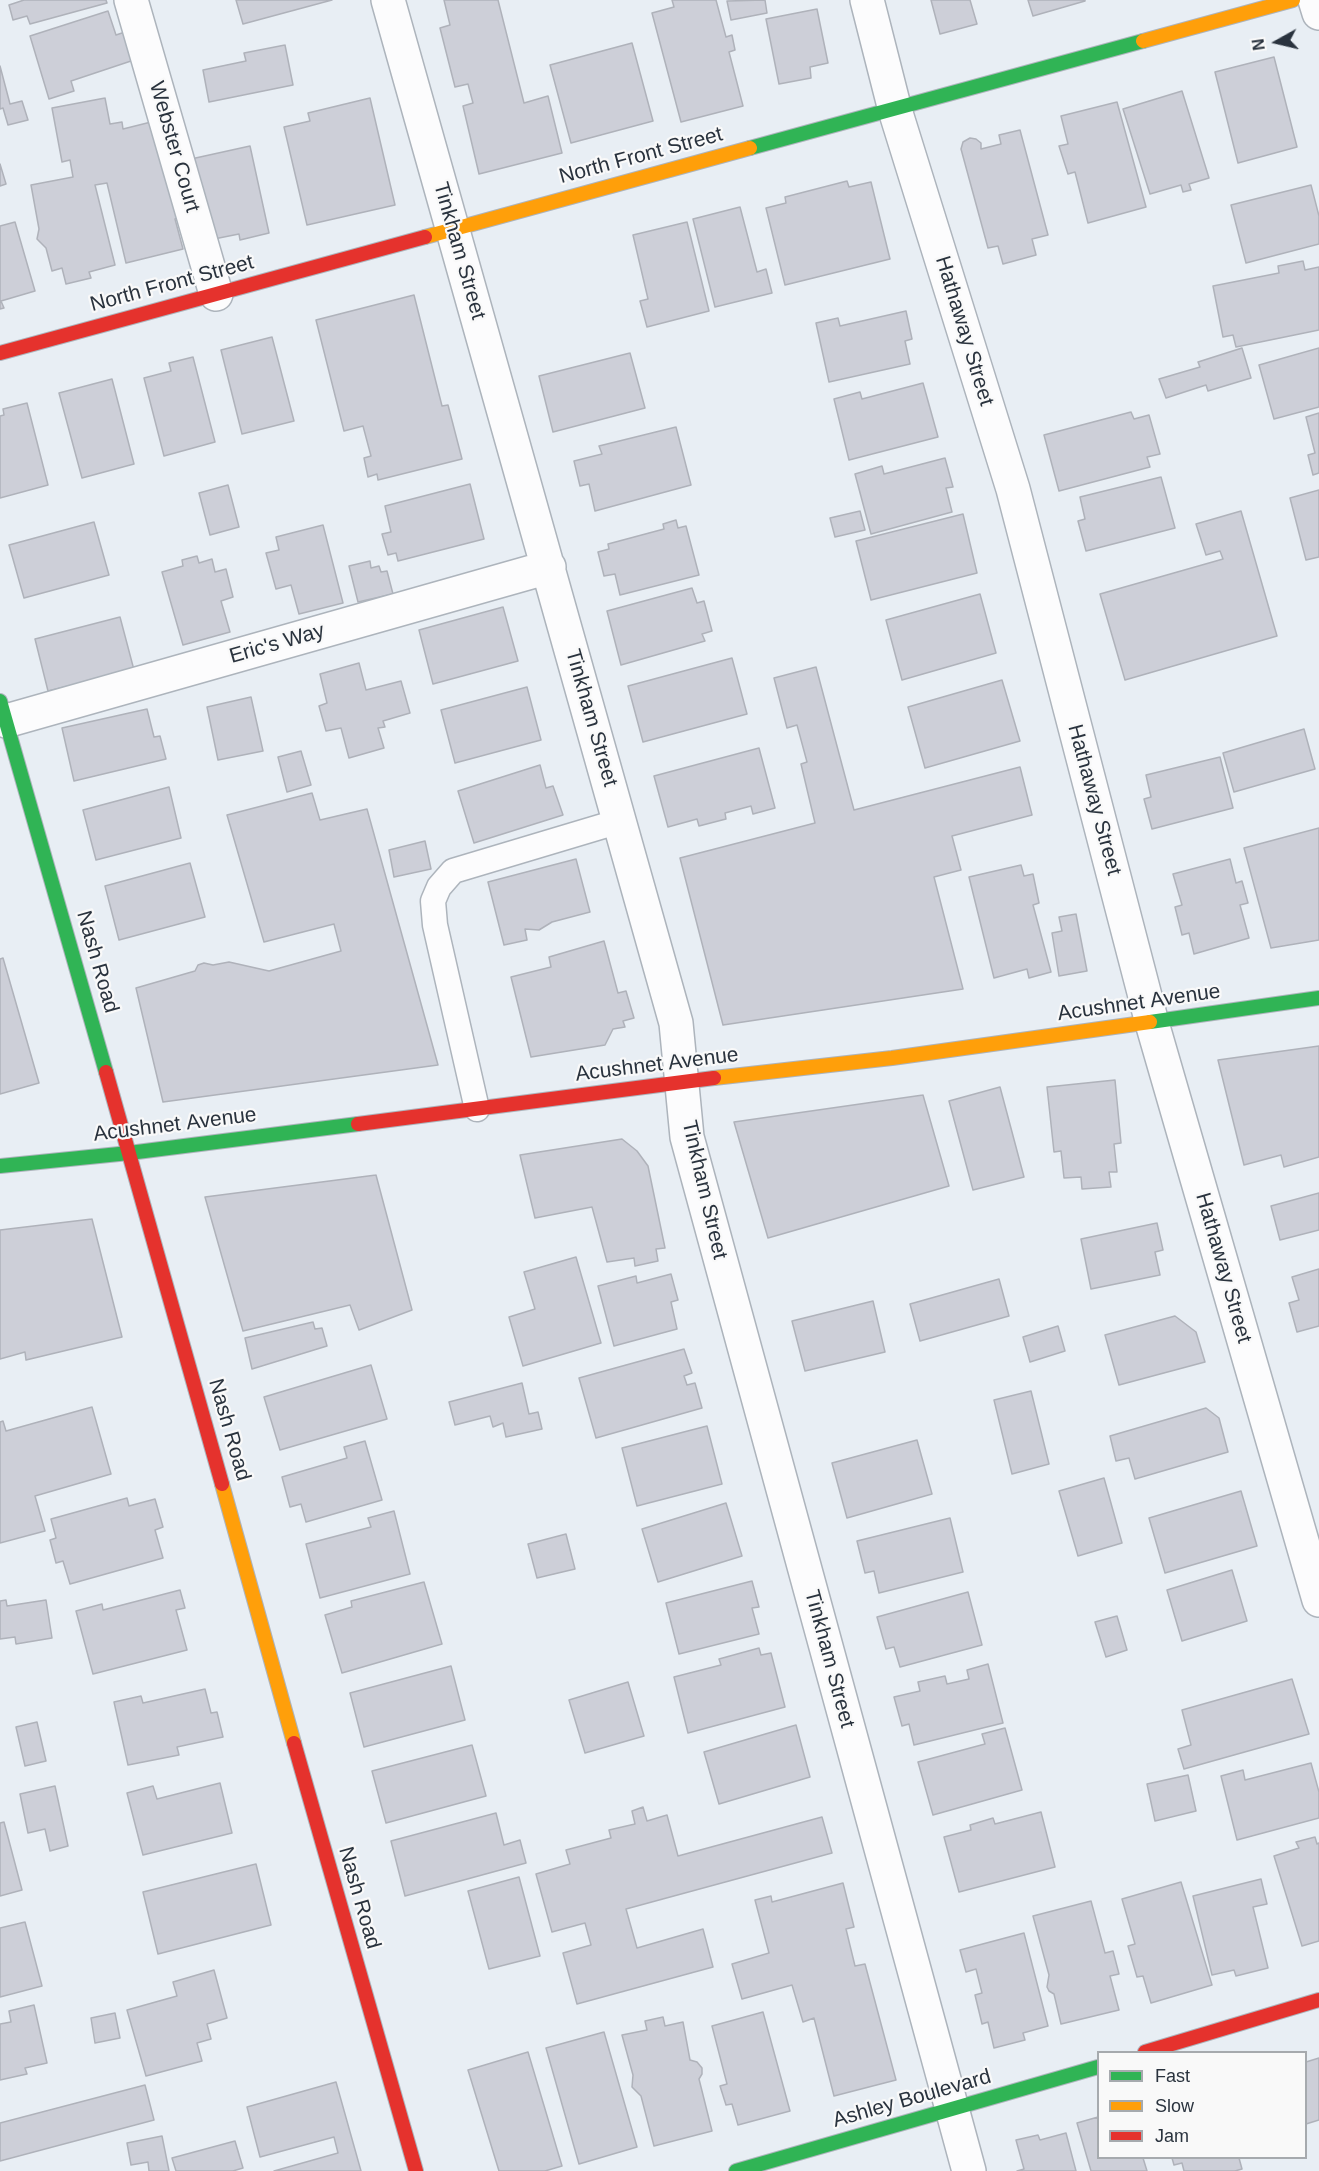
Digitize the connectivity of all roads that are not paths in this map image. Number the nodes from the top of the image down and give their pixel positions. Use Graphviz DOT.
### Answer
graph roads {
  1 [pos="131,0"];
  2 [pos="388,0"];
  3 [pos="867,0"];
  4 [pos="1293,0"];
  5 [pos="1315,0"];
  6 [pos="1319,13"];
  7 [pos="895,110"];
  8 [pos="452,229"];
  9 [pos="216,294"];
  10 [pos="0,353"];
  11 [pos="549,567"];
  12 [pos="3,711"];
  13 [pos="620,821"];
  14 [pos="1319,998"];
  15 [pos="1152,1023"];
  16 [pos="683,1082"];
  17 [pos="477,1109"];
  18 [pos="129,1153"];
  19 [pos="0,1166"];
  20 [pos="1319,1600"];
  21 [pos="1319,2000"];
  22 [pos="1148,2051"];
  23 [pos="1097,2067"];
  24 [pos="952,2110"];
  25 [pos="416,2171"];
  26 [pos="736,2171"];
  27 [pos="969,2171"];
  1 -- 9 [label="street, Webster Court"];
  2 -- 8 [label="street, Tinkham Street"];
  3 -- 7 [label="street, Hathaway Street"];
  4 -- 7 [label="main road, North Front Street"];
  5 -- 6 [label="street"];
  7 -- 8 [label="main road, North Front Street"];
  7 -- 15 [label="street, Hathaway Street"];
  8 -- 9 [label="main road, North Front Street"];
  8 -- 11 [label="street, Tinkham Street"];
  9 -- 10 [label="main road, North Front Street"];
  11 -- 12 [label="street, Eric's Way"];
  11 -- 13 [label="street, Tinkham Street"];
  12 -- 18 [label="main road, Nash Road"];
  13 -- 16 [label="street, Tinkham Street"];
  13 -- 17 [label="lane"];
  14 -- 15 [label="main road, Acushnet Avenue"];
  15 -- 16 [label="main road, Acushnet Avenue"];
  15 -- 20 [label="street, Hathaway Street"];
  16 -- 17 [label="main road, Acushnet Avenue"];
  16 -- 24 [label="street, Tinkham Street"];
  17 -- 18 [label="main road, Acushnet Avenue"];
  18 -- 19 [label="main road, Acushnet Avenue"];
  18 -- 25 [label="main road, Nash Road"];
  21 -- 22 [label="main road"];
  23 -- 24 [label="main road, Ashley Boulevard"];
  24 -- 26 [label="main road, Ashley Boulevard"];
  24 -- 27 [label="street, Tinkham Street"];
}
